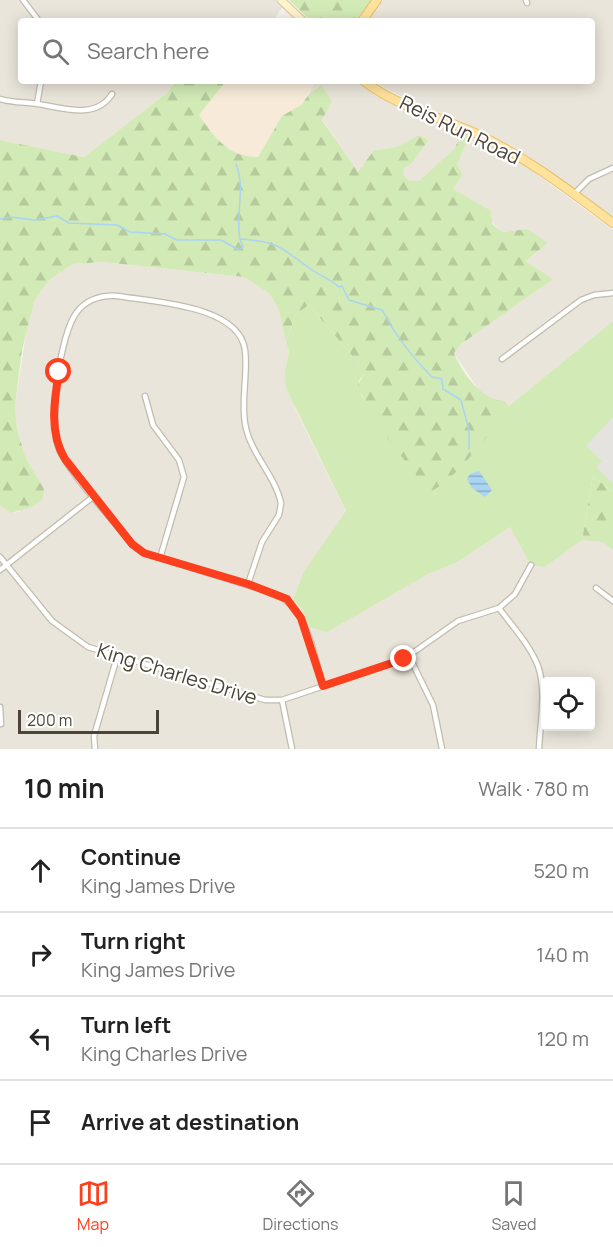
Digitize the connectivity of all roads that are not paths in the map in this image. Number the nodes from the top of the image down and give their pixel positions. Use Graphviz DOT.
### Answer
graph roads {
  1 [pos="23,0"];
  2 [pos="281,0"];
  3 [pos="377,0"];
  4 [pos="37,18"];
  5 [pos="300,18"];
  6 [pos="364,18"];
  7 [pos="40,84"];
  8 [pos="373,84"];
  9 [pos="112,94"];
  10 [pos="0,99"];
  11 [pos="37,104"];
  12 [pos="613,168"];
  13 [pos="574,194"];
  14 [pos="613,223"];
  15 [pos="613,293"];
  16 [pos="502,359"];
  17 [pos="146,396"];
  18 [pos="94,496"];
  19 [pos="0,556"];
  20 [pos="160,558"];
  21 [pos="6,565"];
  22 [pos="531,565"];
  23 [pos="0,570"];
  24 [pos="248,584"];
  25 [pos="596,588"];
  26 [pos="613,601"];
  27 [pos="499,608"];
  28 [pos="409,656"];
  29 [pos="117,657"];
  30 [pos="323,686"];
  31 [pos="282,700"];
  32 [pos="0,707"];
  33 [pos="1,724"];
  34 [pos="95,749"];
  35 [pos="292,749"];
  36 [pos="442,749"];
  37 [pos="539,749"];
  1 -- 4 [label="street"];
  2 -- 5 [label="street"];
  3 -- 6 [label="main road"];
  7 -- 11 [label="street"];
  8 -- 13 [label="main road, Reis Run Road"];
  9 -- 11 [label="street"];
  10 -- 11 [label="street"];
  12 -- 13 [label="street"];
  13 -- 14 [label="main road, Reis Run Road"];
  15 -- 16 [label="street"];
  17 -- 20 [label="street"];
  18 -- 20 [label="street"];
  18 -- 21 [label="street"];
  18 -- 24 [label="street"];
  19 -- 21 [label="street, King Charles Drive"];
  20 -- 24 [label="street"];
  21 -- 23 [label="street"];
  21 -- 29 [label="street, King Charles Drive"];
  22 -- 27 [label="street, King Charles Drive"];
  24 -- 30 [label="street"];
  25 -- 26 [label="street"];
  27 -- 28 [label="street, King Charles Drive"];
  27 -- 37 [label="street"];
  28 -- 30 [label="street, King Charles Drive"];
  28 -- 36 [label="street"];
  29 -- 31 [label="street, King Charles Drive"];
  29 -- 34 [label="street"];
  30 -- 31 [label="street, King Charles Drive"];
  31 -- 35 [label="street"];
  32 -- 33 [label="street"];
}
